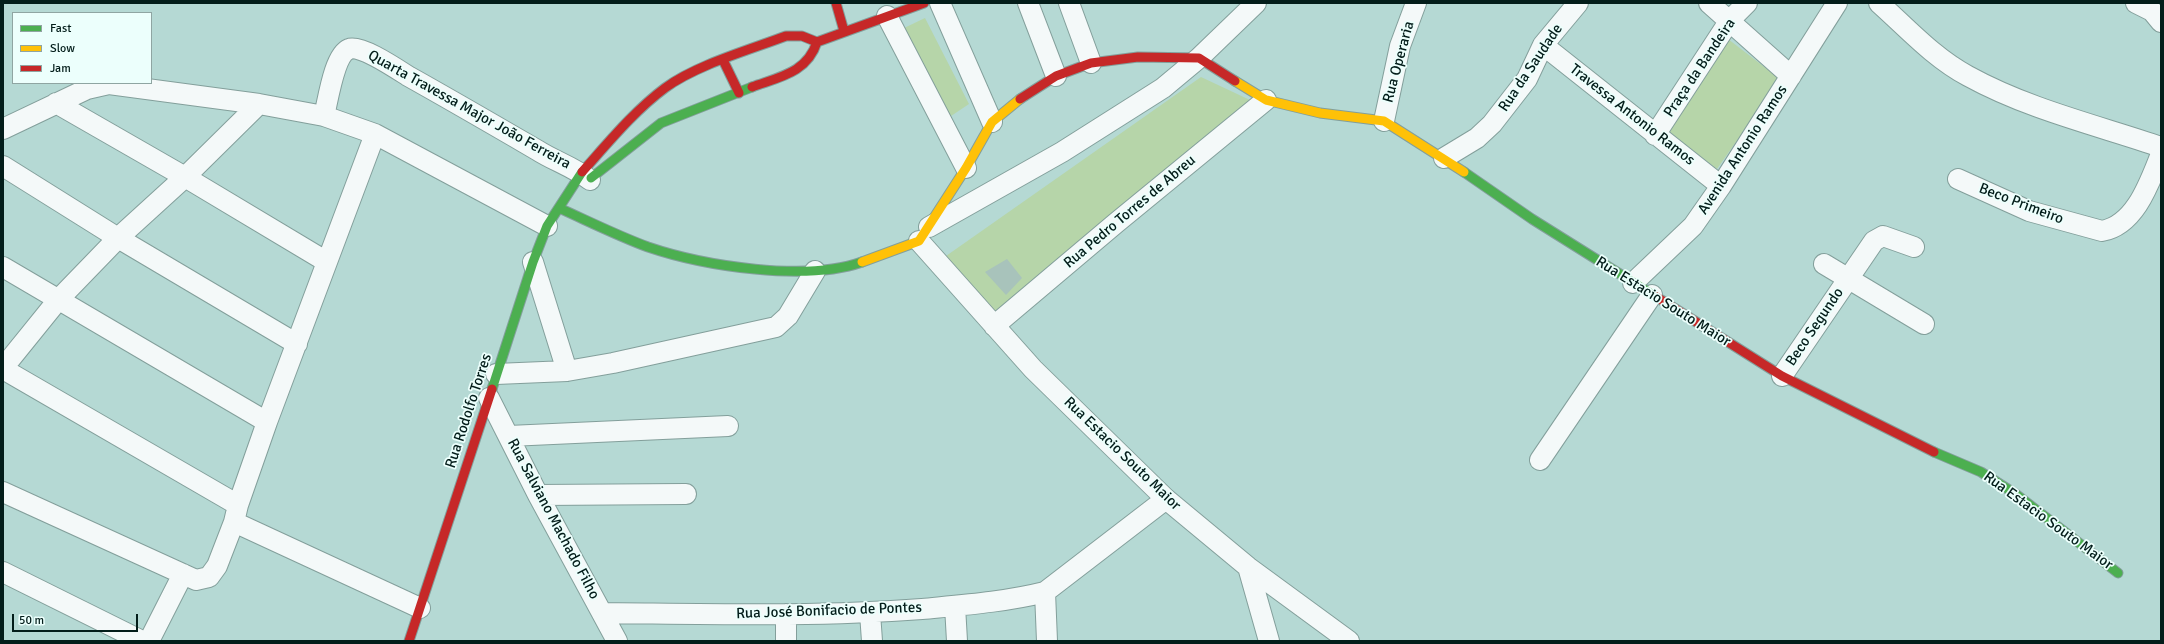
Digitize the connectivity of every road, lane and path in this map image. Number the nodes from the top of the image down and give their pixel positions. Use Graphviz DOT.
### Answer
graph roads {
  1 [pos="836,3"];
  2 [pos="924,3"];
  3 [pos="940,3"];
  4 [pos="1028,3"];
  5 [pos="1069,3"];
  6 [pos="1256,3"];
  7 [pos="1416,3"];
  8 [pos="1578,3"];
  9 [pos="1709,3"];
  10 [pos="1747,3"];
  11 [pos="1837,3"];
  12 [pos="1878,3"];
  13 [pos="2136,3"];
  14 [pos="887,16"];
  15 [pos="1730,20"];
  16 [pos="2161,22"];
  17 [pos="844,31"];
  18 [pos="817,42"];
  19 [pos="1543,45"];
  20 [pos="1199,58"];
  21 [pos="723,60"];
  22 [pos="1091,63"];
  23 [pos="1056,76"];
  24 [pos="1791,76"];
  25 [pos="739,93"];
  26 [pos="1266,100"];
  27 [pos="56,103"];
  28 [pos="259,104"];
  29 [pos="324,116"];
  30 [pos="1384,121"];
  31 [pos="992,122"];
  32 [pos="3,129"];
  33 [pos="375,134"];
  34 [pos="1655,135"];
  35 [pos="2161,147"];
  36 [pos="2161,154"];
  37 [pos="1444,158"];
  38 [pos="3,166"];
  39 [pos="966,168"];
  40 [pos="585,176"];
  41 [pos="185,177"];
  42 [pos="1958,179"];
  43 [pos="1721,186"];
  44 [pos="558,208"];
  45 [pos="547,226"];
  46 [pos="924,234"];
  47 [pos="118,238"];
  48 [pos="1914,247"];
  49 [pos="327,262"];
  50 [pos="533,262"];
  51 [pos="1824,264"];
  52 [pos="3,267"];
  53 [pos="815,271"];
  54 [pos="1848,278"];
  55 [pos="1633,284"];
  56 [pos="1652,295"];
  57 [pos="58,300"];
  58 [pos="1924,324"];
  59 [pos="994,326"];
  60 [pos="297,344"];
  61 [pos="3,369"];
  62 [pos="567,371"];
  63 [pos="496,374"];
  64 [pos="1782,376"];
  65 [pos="489,398"];
  66 [pos="267,422"];
  67 [pos="728,426"];
  68 [pos="509,436"];
  69 [pos="1540,460"];
  70 [pos="3,492"];
  71 [pos="686,494"];
  72 [pos="538,495"];
  73 [pos="1166,499"];
  74 [pos="236,514"];
  75 [pos="1248,567"];
  76 [pos="3,572"];
  77 [pos="2118,573"];
  78 [pos="183,574"];
  79 [pos="1045,592"];
  80 [pos="955,606"];
  81 [pos="420,608"];
  82 [pos="603,613"];
  83 [pos="870,613"];
  84 [pos="786,614"];
  85 [pos="142,641"];
  86 [pos="149,641"];
  87 [pos="409,641"];
  88 [pos="617,641"];
  89 [pos="786,641"];
  90 [pos="872,641"];
  91 [pos="957,641"];
  92 [pos="1047,641"];
  93 [pos="1270,641"];
  94 [pos="1349,641"];
  1 -- 17 [label="street"];
  2 -- 14 [label="street"];
  3 -- 31 [label="street"];
  4 -- 23 [label="street"];
  5 -- 22 [label="street"];
  6 -- 20 [label="street"];
  7 -- 30 [label="street, Rua Operaria"];
  8 -- 19 [label="street, Rua da Saudade"];
  9 -- 15 [label="street"];
  10 -- 15 [label="street, Praça da Bandeira"];
  11 -- 24 [label="street, Avenida Antonio Ramos"];
  12 -- 35 [label="street"];
  13 -- 16 [label="street"];
  14 -- 17 [label="street"];
  14 -- 39 [label="street"];
  15 -- 24 [label="street"];
  15 -- 34 [label="street, Praça da Bandeira"];
  17 -- 18 [label="street"];
  18 -- 21 [label="street"];
  18 -- 25 [label="street"];
  19 -- 34 [label="street, Travessa Antonio Ramos"];
  19 -- 37 [label="street, Rua da Saudade"];
  20 -- 22 [label="street"];
  20 -- 26 [label="street, Rua Estacio Souto Maior"];
  20 -- 46 [label="street"];
  21 -- 25 [label="street"];
  21 -- 40 [label="street"];
  22 -- 23 [label="street"];
  23 -- 31 [label="street"];
  24 -- 43 [label="street, Avenida Antonio Ramos"];
  25 -- 40 [label="street"];
  26 -- 30 [label="street, Rua Estacio Souto Maior"];
  26 -- 59 [label="street, Rua Pedro Torres de Abreu"];
  27 -- 28 [label="street"];
  27 -- 32 [label="street"];
  27 -- 41 [label="street"];
  28 -- 29 [label="street"];
  28 -- 41 [label="street"];
  29 -- 33 [label="street"];
  29 -- 40 [label="street, Quarta Travessa Major João Ferreira"];
  30 -- 37 [label="street, Rua Estacio Souto Maior"];
  31 -- 39 [label="street"];
  33 -- 45 [label="street"];
  33 -- 49 [label="street"];
  34 -- 43 [label="street, Travessa Antonio Ramos"];
  36 -- 42 [label="street, Beco Primeiro"];
  37 -- 55 [label="street, Rua Estacio Souto Maior"];
  38 -- 47 [label="street"];
  39 -- 46 [label="street"];
  40 -- 44 [label="street, Rua Rodolfo Torres"];
  41 -- 47 [label="street"];
  41 -- 49 [label="street"];
  43 -- 55 [label="street, Avenida Antonio Ramos"];
  44 -- 45 [label="street, Rua Rodolfo Torres"];
  44 -- 53 [label="street"];
  45 -- 50 [label="street, Rua Rodolfo Torres"];
  46 -- 53 [label="street"];
  46 -- 59 [label="street, Rua Estacio Souto Maior"];
  47 -- 57 [label="street"];
  47 -- 60 [label="street"];
  48 -- 54 [label="street, Beco Segundo"];
  49 -- 60 [label="street"];
  50 -- 62 [label="street"];
  50 -- 63 [label="street, Rua Rodolfo Torres"];
  51 -- 54 [label="street, Beco Segundo"];
  52 -- 57 [label="street"];
  53 -- 62 [label="street"];
  54 -- 58 [label="street, Beco Segundo"];
  54 -- 64 [label="street, Beco Segundo"];
  55 -- 56 [label="street, Rua Estacio Souto Maior"];
  56 -- 64 [label="street, Rua Estacio Souto Maior"];
  56 -- 69 [label="street"];
  57 -- 61 [label="street"];
  57 -- 66 [label="street"];
  59 -- 73 [label="street, Rua Estacio Souto Maior"];
  60 -- 66 [label="street"];
  61 -- 74 [label="street"];
  62 -- 63 [label="street"];
  63 -- 65 [label="street, Rua Rodolfo Torres"];
  64 -- 77 [label="street, Rua Estacio Souto Maior"];
  65 -- 68 [label="street, Rua Salviano Machado Filho"];
  65 -- 81 [label="street, Rua Rodolfo Torres"];
  66 -- 74 [label="street"];
  67 -- 68 [label="street"];
  68 -- 72 [label="street, Rua Salviano Machado Filho"];
  70 -- 78 [label="street"];
  71 -- 72 [label="street"];
  72 -- 82 [label="street, Rua Salviano Machado Filho"];
  73 -- 75 [label="street, Rua Estacio Souto Maior"];
  73 -- 79 [label="street, Rua José Bonifacio de Pontes"];
  74 -- 78 [label="street"];
  74 -- 81 [label="street"];
  75 -- 93 [label="street"];
  75 -- 94 [label="street, Rua Estacio Souto Maior"];
  76 -- 85 [label="street"];
  78 -- 86 [label="street"];
  79 -- 80 [label="street, Rua José Bonifacio de Pontes"];
  79 -- 92 [label="street"];
  80 -- 83 [label="street, Rua José Bonifacio de Pontes"];
  80 -- 91 [label="street"];
  81 -- 87 [label="street, Rua Rodolfo Torres"];
  82 -- 84 [label="street, Rua José Bonifacio de Pontes"];
  82 -- 88 [label="street, Rua Salviano Machado Filho"];
  83 -- 84 [label="street, Rua José Bonifacio de Pontes"];
  83 -- 90 [label="street"];
  84 -- 89 [label="street"];
}
